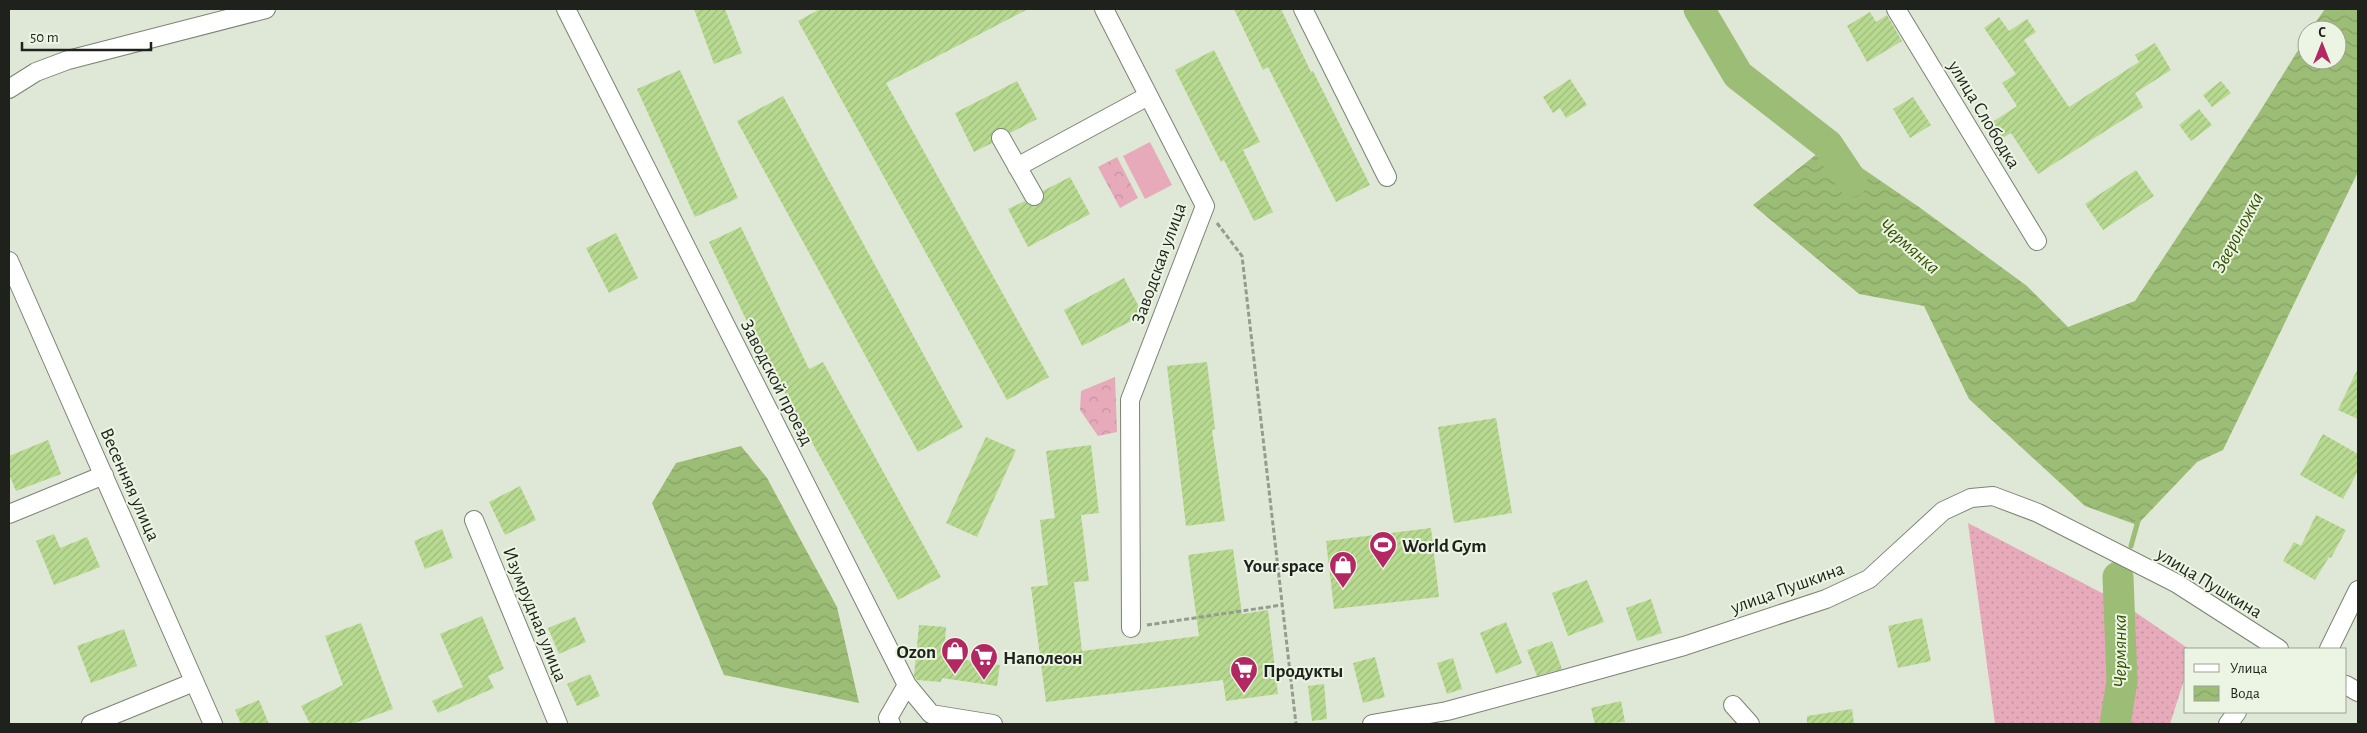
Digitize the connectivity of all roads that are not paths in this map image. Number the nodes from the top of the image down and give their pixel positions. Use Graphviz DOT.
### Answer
graph roads {
  1 [pos="266,9"];
  2 [pos="566,9"];
  3 [pos="1104,9"];
  4 [pos="1303,9"];
  5 [pos="1896,9"];
  6 [pos="9,89"];
  7 [pos="1148,96"];
  8 [pos="1001,138"];
  9 [pos="1017,167"];
  10 [pos="1387,177"];
  11 [pos="1034,196"];
  12 [pos="2037,240"];
  13 [pos="9,261"];
  14 [pos="104,475"];
  15 [pos="9,514"];
  16 [pos="474,520"];
  17 [pos="2358,590"];
  18 [pos="1131,628"];
  19 [pos="2277,648"];
  20 [pos="2329,648"];
  21 [pos="194,682"];
  22 [pos="906,685"];
  23 [pos="2347,686"];
  24 [pos="2358,692"];
  25 [pos="1733,705"];
  26 [pos="2236,713"];
  27 [pos="91,724"];
  28 [pos="213,724"];
  29 [pos="558,724"];
  30 [pos="890,724"];
  31 [pos="993,724"];
  32 [pos="1372,724"];
  33 [pos="1750,724"];
  34 [pos="2228,724"];
  1 -- 6 [label="street"];
  2 -- 22 [label="street, Заводской проезд"];
  3 -- 7 [label="street, Заводская улица"];
  4 -- 10 [label="street"];
  5 -- 12 [label="street, улица Слободка"];
  7 -- 9 [label="street"];
  7 -- 18 [label="street, Заводская улица"];
  8 -- 9 [label="street"];
  9 -- 11 [label="street"];
  13 -- 14 [label="street, Весенняя улица"];
  14 -- 15 [label="street"];
  14 -- 21 [label="street, Весенняя улица"];
  16 -- 29 [label="street, Изумрудная улица"];
  17 -- 20 [label="street"];
  19 -- 32 [label="street, улица Пушкина"];
  21 -- 27 [label="street"];
  21 -- 28 [label="street, Весенняя улица"];
  22 -- 30 [label="street"];
  22 -- 31 [label="street, Заводской проезд"];
  23 -- 24 [label="street"];
  25 -- 33 [label="street"];
  26 -- 34 [label="street"];
}
